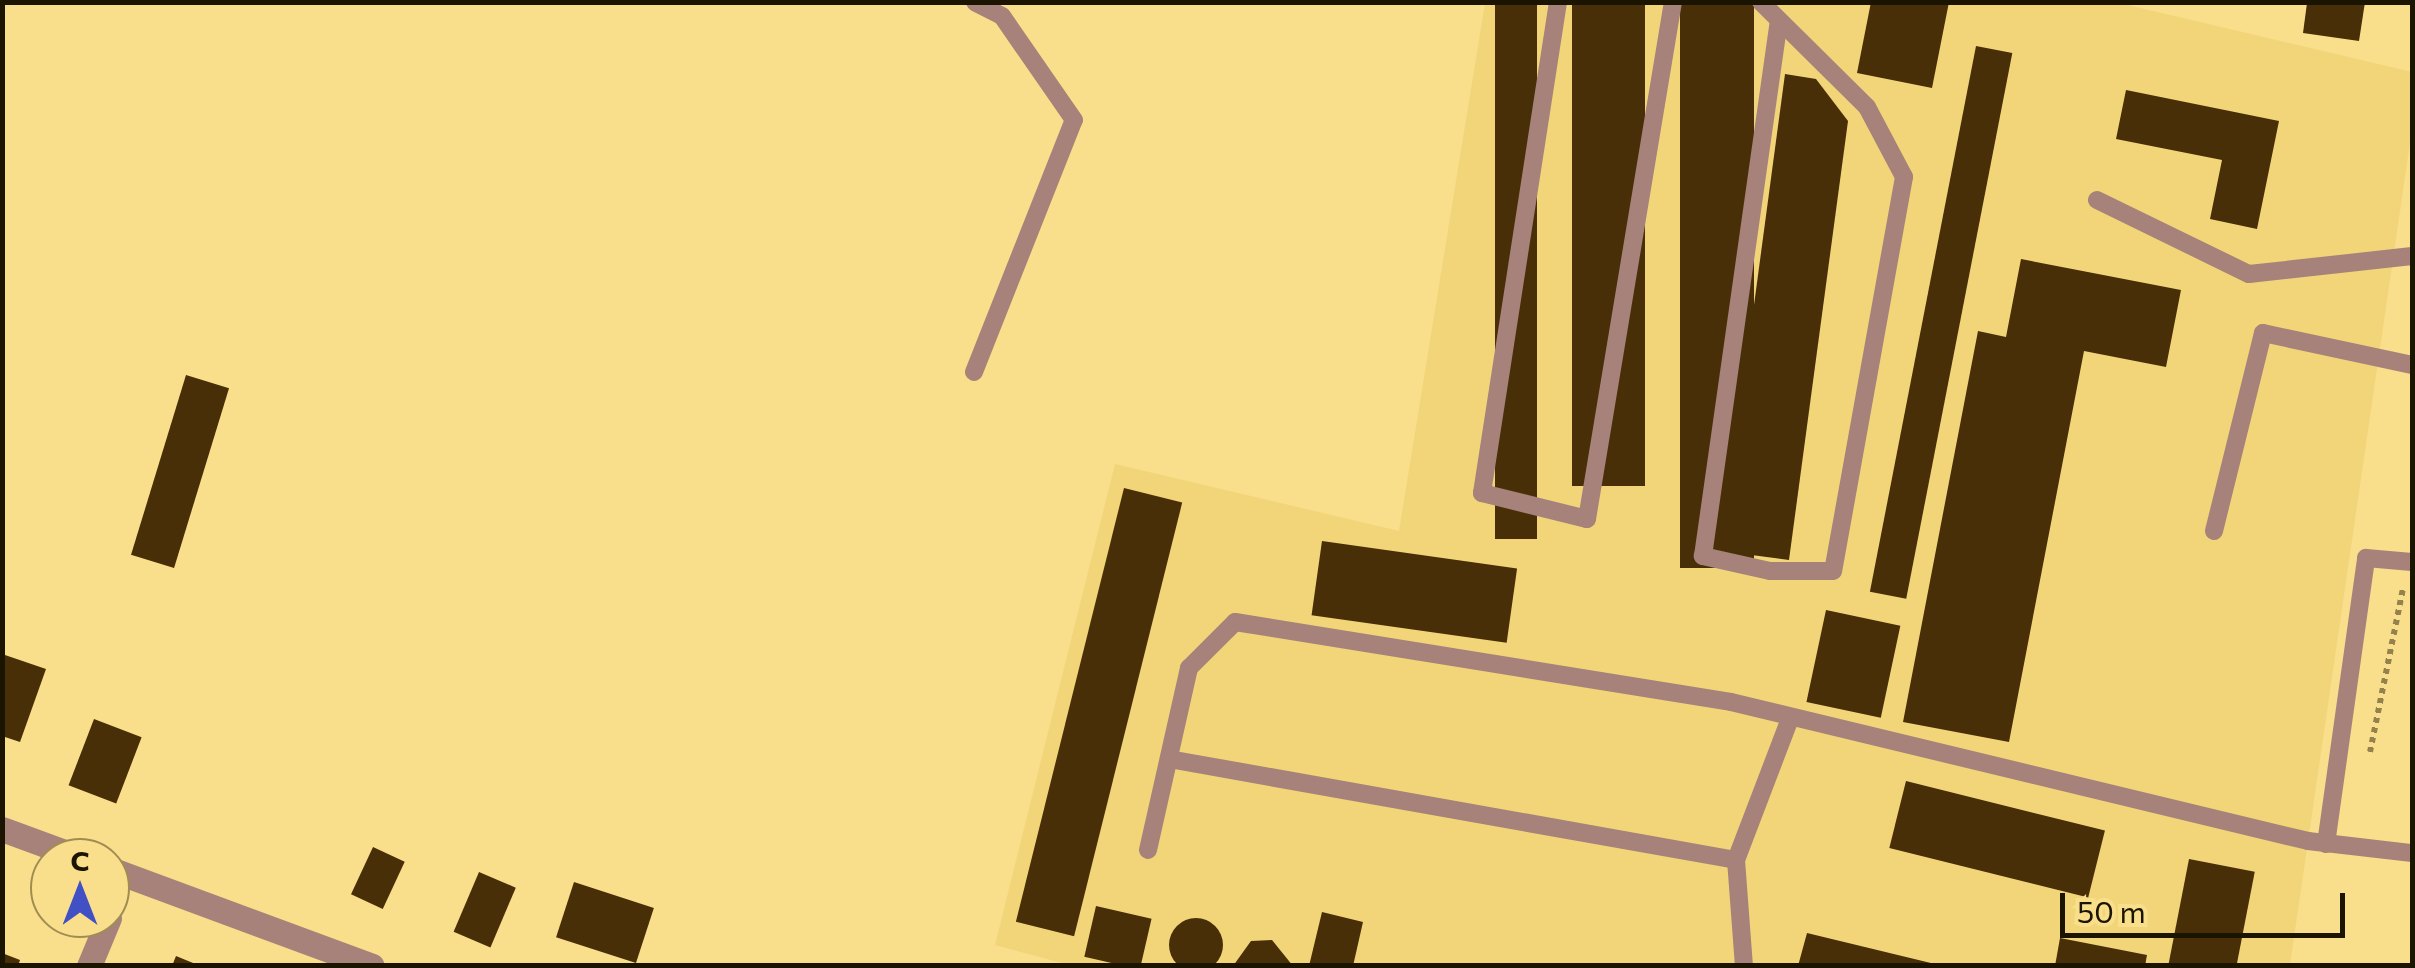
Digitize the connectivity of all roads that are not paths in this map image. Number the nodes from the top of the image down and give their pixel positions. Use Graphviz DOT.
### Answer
graph roads {
  1 [pos="975,2"];
  2 [pos="1558,2"];
  3 [pos="1673,2"];
  4 [pos="1761,2"];
  5 [pos="1779,20"];
  6 [pos="2098,200"];
  7 [pos="2412,256"];
  8 [pos="2412,365"];
  9 [pos="974,372"];
  10 [pos="2214,531"];
  11 [pos="2410,561"];
  12 [pos="1789,720"];
  13 [pos="1169,759"];
  14 [pos="2,829"];
  15 [pos="30,839"];
  16 [pos="2326,844"];
  17 [pos="1148,850"];
  18 [pos="2412,853"];
  19 [pos="1736,860"];
  20 [pos="130,876"];
  21 [pos="101,938"];
  22 [pos="89,966"];
  23 [pos="372,966"];
  24 [pos="1744,966"];
  1 -- 9 [label="lane"];
  2 -- 3 [label="lane"];
  4 -- 5 [label="lane"];
  5 -- 5 [label="lane"];
  6 -- 7 [label="lane"];
  8 -- 10 [label="lane"];
  11 -- 16 [label="lane"];
  12 -- 13 [label="lane"];
  12 -- 16 [label="lane"];
  12 -- 19 [label="lane"];
  13 -- 17 [label="lane"];
  13 -- 19 [label="lane"];
  14 -- 15 [label="street"];
  16 -- 18 [label="lane"];
  19 -- 24 [label="lane"];
  20 -- 23 [label="street"];
  21 -- 22 [label="street"];
}
